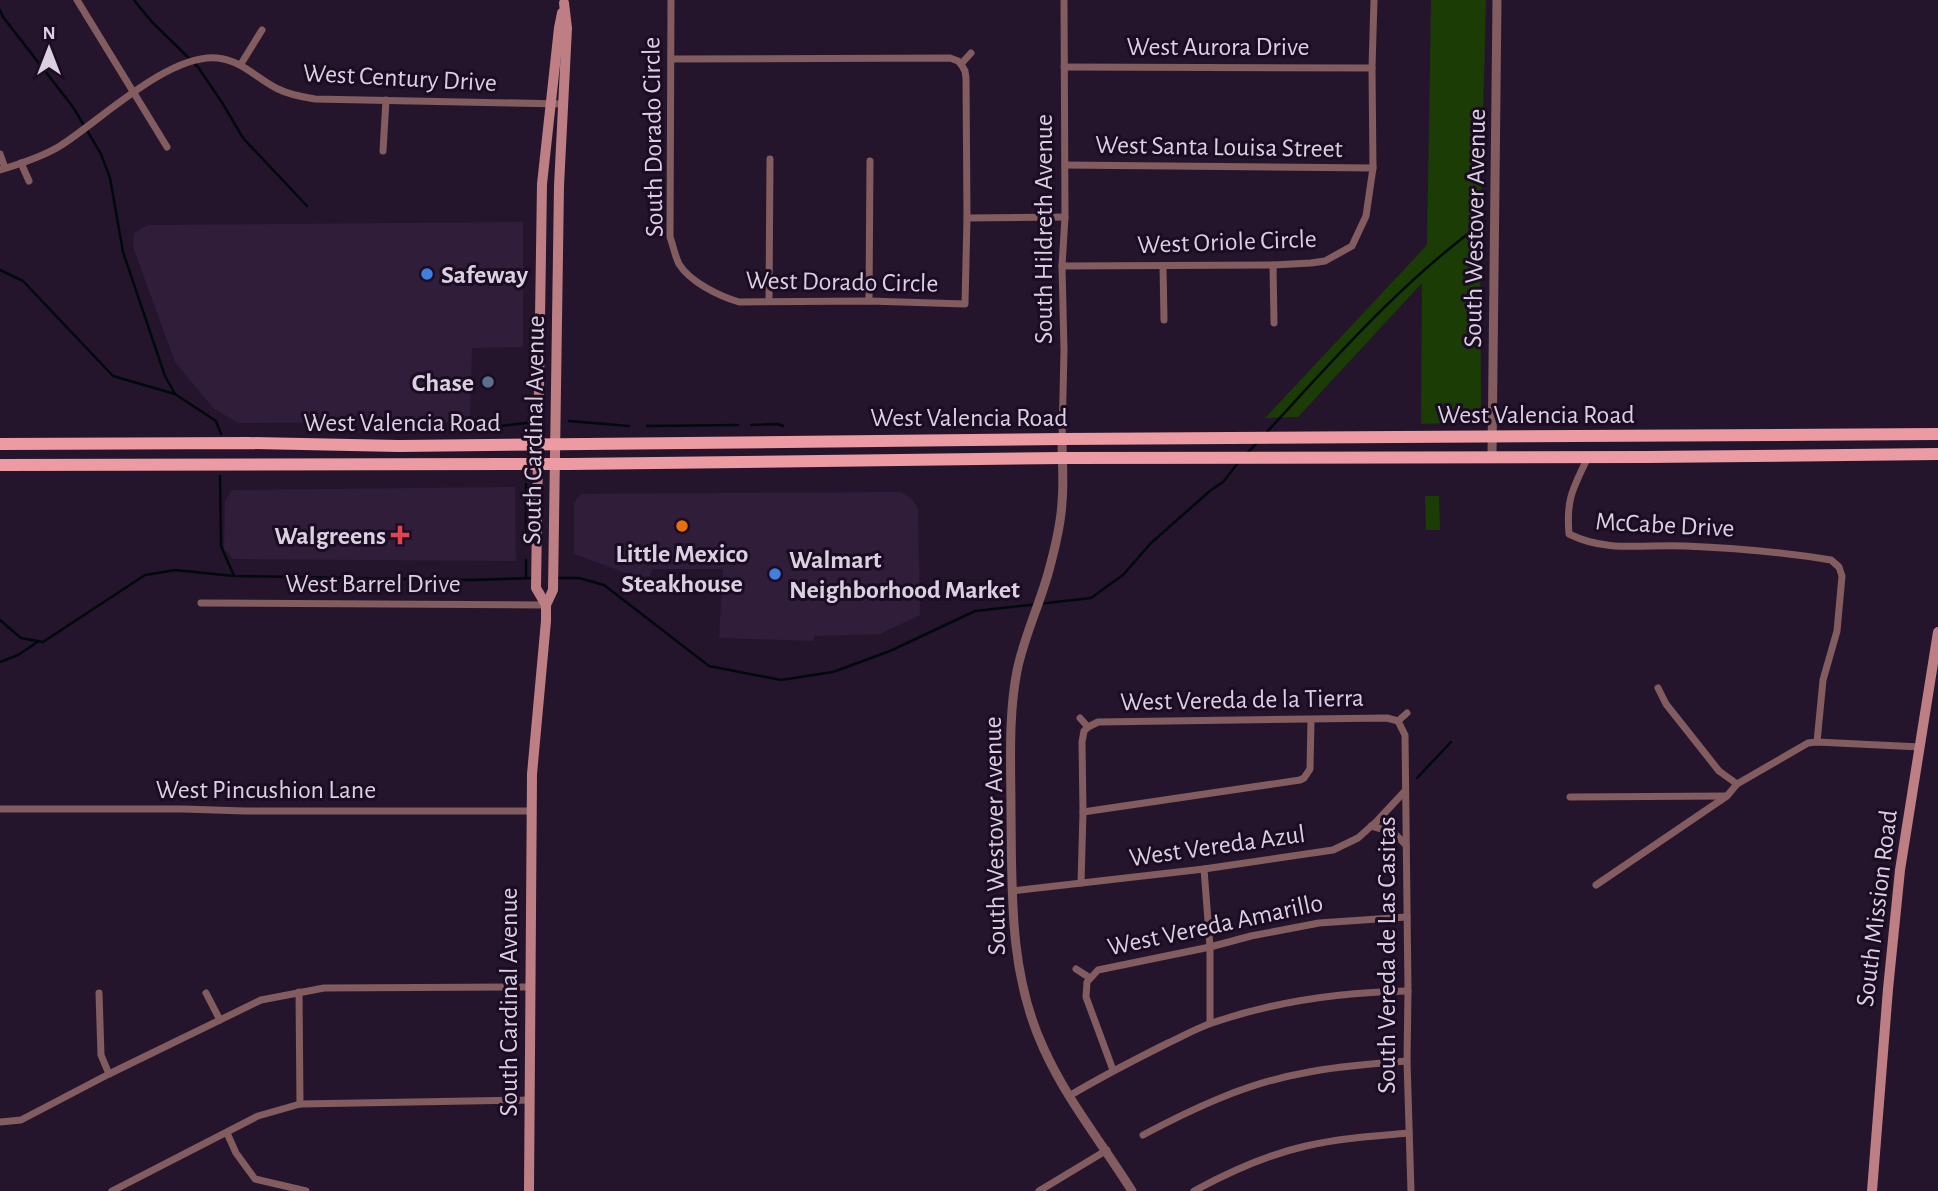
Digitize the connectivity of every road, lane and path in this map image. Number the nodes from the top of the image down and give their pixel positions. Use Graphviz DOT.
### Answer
graph roads {
  1 [pos="77,0"];
  2 [pos="671,0"];
  3 [pos="1064,0"];
  4 [pos="1374,0"];
  5 [pos="1497,0"];
  6 [pos="564,2"];
  7 [pos="262,30"];
  8 [pos="971,54"];
  9 [pos="671,59"];
  10 [pos="961,64"];
  11 [pos="241,65"];
  12 [pos="1064,67"];
  13 [pos="1372,68"];
  14 [pos="133,94"];
  15 [pos="386,100"];
  16 [pos="550,104"];
  17 [pos="564,104"];
  18 [pos="167,147"];
  19 [pos="383,152"];
  20 [pos="0,154"];
  21 [pos="769,159"];
  22 [pos="870,161"];
  23 [pos="21,163"];
  24 [pos="1065,166"];
  25 [pos="1373,168"];
  26 [pos="3,169"];
  27 [pos="29,181"];
  28 [pos="1065,217"];
  29 [pos="967,218"];
  30 [pos="1273,265"];
  31 [pos="1062,266"];
  32 [pos="1163,266"];
  33 [pos="719,296"];
  34 [pos="769,301"];
  35 [pos="869,301"];
  36 [pos="1164,320"];
  37 [pos="1274,323"];
  38 [pos="1938,435"];
  39 [pos="1493,437"];
  40 [pos="1062,439"];
  41 [pos="805,441"];
  42 [pos="248,443"];
  43 [pos="0,444"];
  44 [pos="46,444"];
  45 [pos="538,444"];
  46 [pos="556,445"];
  47 [pos="1938,454"];
  48 [pos="1492,457"];
  49 [pos="1588,457"];
  50 [pos="1062,458"];
  51 [pos="802,461"];
  52 [pos="538,463"];
  53 [pos="249,464"];
  54 [pos="555,464"];
  55 [pos="0,465"];
  56 [pos="45,465"];
  57 [pos="201,603"];
  58 [pos="546,605"];
  59 [pos="1938,632"];
  60 [pos="1658,688"];
  61 [pos="1407,713"];
  62 [pos="1080,719"];
  63 [pos="1311,720"];
  64 [pos="1398,721"];
  65 [pos="1088,727"];
  66 [pos="1818,742"];
  67 [pos="1920,747"];
  68 [pos="1737,785"];
  69 [pos="1406,790"];
  70 [pos="1727,796"];
  71 [pos="1570,797"];
  72 [pos="0,809"];
  73 [pos="532,811"];
  74 [pos="1083,812"];
  75 [pos="1371,826"];
  76 [pos="1406,846"];
  77 [pos="1204,869"];
  78 [pos="1081,884"];
  79 [pos="1596,885"];
  80 [pos="1012,891"];
  81 [pos="1407,917"];
  82 [pos="1210,947"];
  83 [pos="1076,969"];
  84 [pos="1090,978"];
  85 [pos="530,987"];
  86 [pos="1408,991"];
  87 [pos="299,992"];
  88 [pos="99,993"];
  89 [pos="206,993"];
  90 [pos="220,1020"];
  91 [pos="1210,1023"];
  92 [pos="1407,1062"];
  93 [pos="1113,1070"];
  94 [pos="109,1074"];
  95 [pos="1069,1097"];
  96 [pos="530,1100"];
  97 [pos="300,1104"];
  98 [pos="0,1122"];
  99 [pos="227,1133"];
  100 [pos="1409,1133"];
  101 [pos="1143,1135"];
  102 [pos="1107,1150"];
  103 [pos="111,1191"];
  104 [pos="306,1191"];
  105 [pos="529,1191"];
  106 [pos="1039,1191"];
  107 [pos="1132,1191"];
  108 [pos="1194,1191"];
  109 [pos="1412,1191"];
  110 [pos="1872,1191"];
  1 -- 14 [label="street"];
  2 -- 9 [label="street, South Dorado Circle"];
  3 -- 12 [label="street, South Hildreth Avenue"];
  4 -- 13 [label="street, West Oriole Circle"];
  5 -- 39 [label="street, South Westover Avenue"];
  6 -- 16 [label="main road, South Cardinal Avenue"];
  6 -- 17 [label="main road, South Cardinal Avenue"];
  7 -- 11 [label="street"];
  8 -- 10 [label="street"];
  9 -- 10 [label="street"];
  9 -- 33 [label="street, South Dorado Circle"];
  10 -- 29 [label="street"];
  11 -- 14 [label="street, West Century Drive"];
  11 -- 15 [label="street, West Century Drive"];
  12 -- 13 [label="street, West Aurora Drive"];
  12 -- 24 [label="street, South Hildreth Avenue"];
  13 -- 25 [label="street, West Oriole Circle"];
  14 -- 18 [label="street"];
  14 -- 23 [label="street, West Century Drive"];
  15 -- 16 [label="street, West Century Drive"];
  15 -- 19 [label="street"];
  16 -- 17 [label="street, West Century Drive"];
  16 -- 45 [label="main road, South Cardinal Avenue"];
  17 -- 46 [label="main road, South Cardinal Avenue"];
  20 -- 26 [label="street"];
  21 -- 34 [label="street"];
  22 -- 35 [label="street"];
  23 -- 26 [label="street, West Century Drive"];
  23 -- 27 [label="street"];
  24 -- 25 [label="street, West Santa Louisa Street"];
  24 -- 28 [label="street, South Hildreth Avenue"];
  25 -- 30 [label="street, West Oriole Circle"];
  28 -- 29 [label="street"];
  28 -- 31 [label="street, South Hildreth Avenue"];
  29 -- 35 [label="street, West Dorado Circle"];
  30 -- 32 [label="street, West Oriole Circle"];
  30 -- 37 [label="street"];
  31 -- 32 [label="street, West Oriole Circle"];
  31 -- 40 [label="street, South Hildreth Avenue"];
  32 -- 36 [label="street"];
  33 -- 34 [label="street, West Dorado Circle"];
  34 -- 35 [label="street, West Dorado Circle"];
  38 -- 39 [label="main road, West Valencia Road"];
  39 -- 40 [label="main road, West Valencia Road"];
  39 -- 48 [label="street, South Westover Avenue"];
  40 -- 41 [label="main road, West Valencia Road"];
  40 -- 50 [label="street, South Hildreth Avenue"];
  41 -- 46 [label="main road, West Valencia Road"];
  41 -- 51 [label="main road"];
  42 -- 44 [label="main road, West Valencia Road"];
  42 -- 45 [label="main road, West Valencia Road"];
  42 -- 53 [label="main road"];
  43 -- 44 [label="main road, West Valencia Road"];
  44 -- 56 [label="main road"];
  45 -- 46 [label="main road, West Valencia Road"];
  45 -- 52 [label="main road, South Cardinal Avenue"];
  46 -- 54 [label="main road, South Cardinal Avenue"];
  47 -- 49 [label="main road, West Valencia Road"];
  48 -- 49 [label="main road, West Valencia Road"];
  48 -- 50 [label="main road, West Valencia Road"];
  49 -- 66 [label="street, McCabe Drive"];
  50 -- 51 [label="main road, West Valencia Road"];
  50 -- 80 [label="street, South Westover Avenue"];
  51 -- 54 [label="main road, West Valencia Road"];
  52 -- 53 [label="main road, West Valencia Road"];
  52 -- 54 [label="main road, West Valencia Road"];
  52 -- 58 [label="main road, South Cardinal Avenue"];
  53 -- 56 [label="main road, West Valencia Road"];
  54 -- 58 [label="main road, South Cardinal Avenue"];
  55 -- 56 [label="main road, West Valencia Road"];
  57 -- 58 [label="street, West Barrel Drive"];
  58 -- 73 [label="main road, South Cardinal Avenue"];
  59 -- 67 [label="main road, South Mission Road"];
  60 -- 68 [label="street"];
  61 -- 64 [label="street"];
  62 -- 65 [label="street"];
  63 -- 64 [label="street, West Vereda de la Tierra"];
  63 -- 65 [label="street, West Vereda de la Tierra"];
  63 -- 74 [label="street"];
  64 -- 69 [label="street, South Vereda de Las Casitas"];
  65 -- 74 [label="street"];
  66 -- 67 [label="street"];
  66 -- 68 [label="street"];
  67 -- 110 [label="main road, South Mission Road"];
  68 -- 70 [label="street"];
  69 -- 75 [label="street, West Vereda Azul"];
  69 -- 76 [label="street, South Vereda de Las Casitas"];
  70 -- 71 [label="street"];
  70 -- 79 [label="street"];
  72 -- 73 [label="street, West Pincushion Lane"];
  73 -- 85 [label="main road, South Cardinal Avenue"];
  74 -- 78 [label="street"];
  75 -- 76 [label="street"];
  75 -- 77 [label="street, West Vereda Azul"];
  76 -- 81 [label="street, South Vereda de Las Casitas"];
  77 -- 78 [label="street, West Vereda Azul"];
  77 -- 82 [label="street"];
  78 -- 80 [label="street, West Vereda Azul"];
  80 -- 95 [label="street, South Westover Avenue"];
  81 -- 82 [label="street, West Vereda Amarillo"];
  81 -- 86 [label="street, South Vereda de Las Casitas"];
  82 -- 84 [label="street, West Vereda Amarillo"];
  82 -- 91 [label="street"];
  83 -- 84 [label="street"];
  84 -- 93 [label="street, West Vereda Amarillo"];
  85 -- 87 [label="street"];
  85 -- 96 [label="main road, South Cardinal Avenue"];
  86 -- 91 [label="street"];
  86 -- 92 [label="street, South Vereda de Las Casitas"];
  87 -- 90 [label="street"];
  87 -- 97 [label="street"];
  88 -- 94 [label="street"];
  89 -- 90 [label="street"];
  90 -- 94 [label="street"];
  91 -- 93 [label="street"];
  92 -- 100 [label="street, South Vereda de Las Casitas"];
  92 -- 101 [label="street"];
  93 -- 95 [label="street"];
  94 -- 98 [label="street"];
  95 -- 102 [label="street, South Westover Avenue"];
  96 -- 97 [label="street"];
  96 -- 105 [label="main road, South Cardinal Avenue"];
  97 -- 99 [label="street"];
  99 -- 103 [label="street"];
  99 -- 104 [label="street"];
  100 -- 108 [label="street"];
  100 -- 109 [label="street, South Vereda de Las Casitas"];
  102 -- 106 [label="street"];
  102 -- 107 [label="street, South Westover Avenue"];
}
